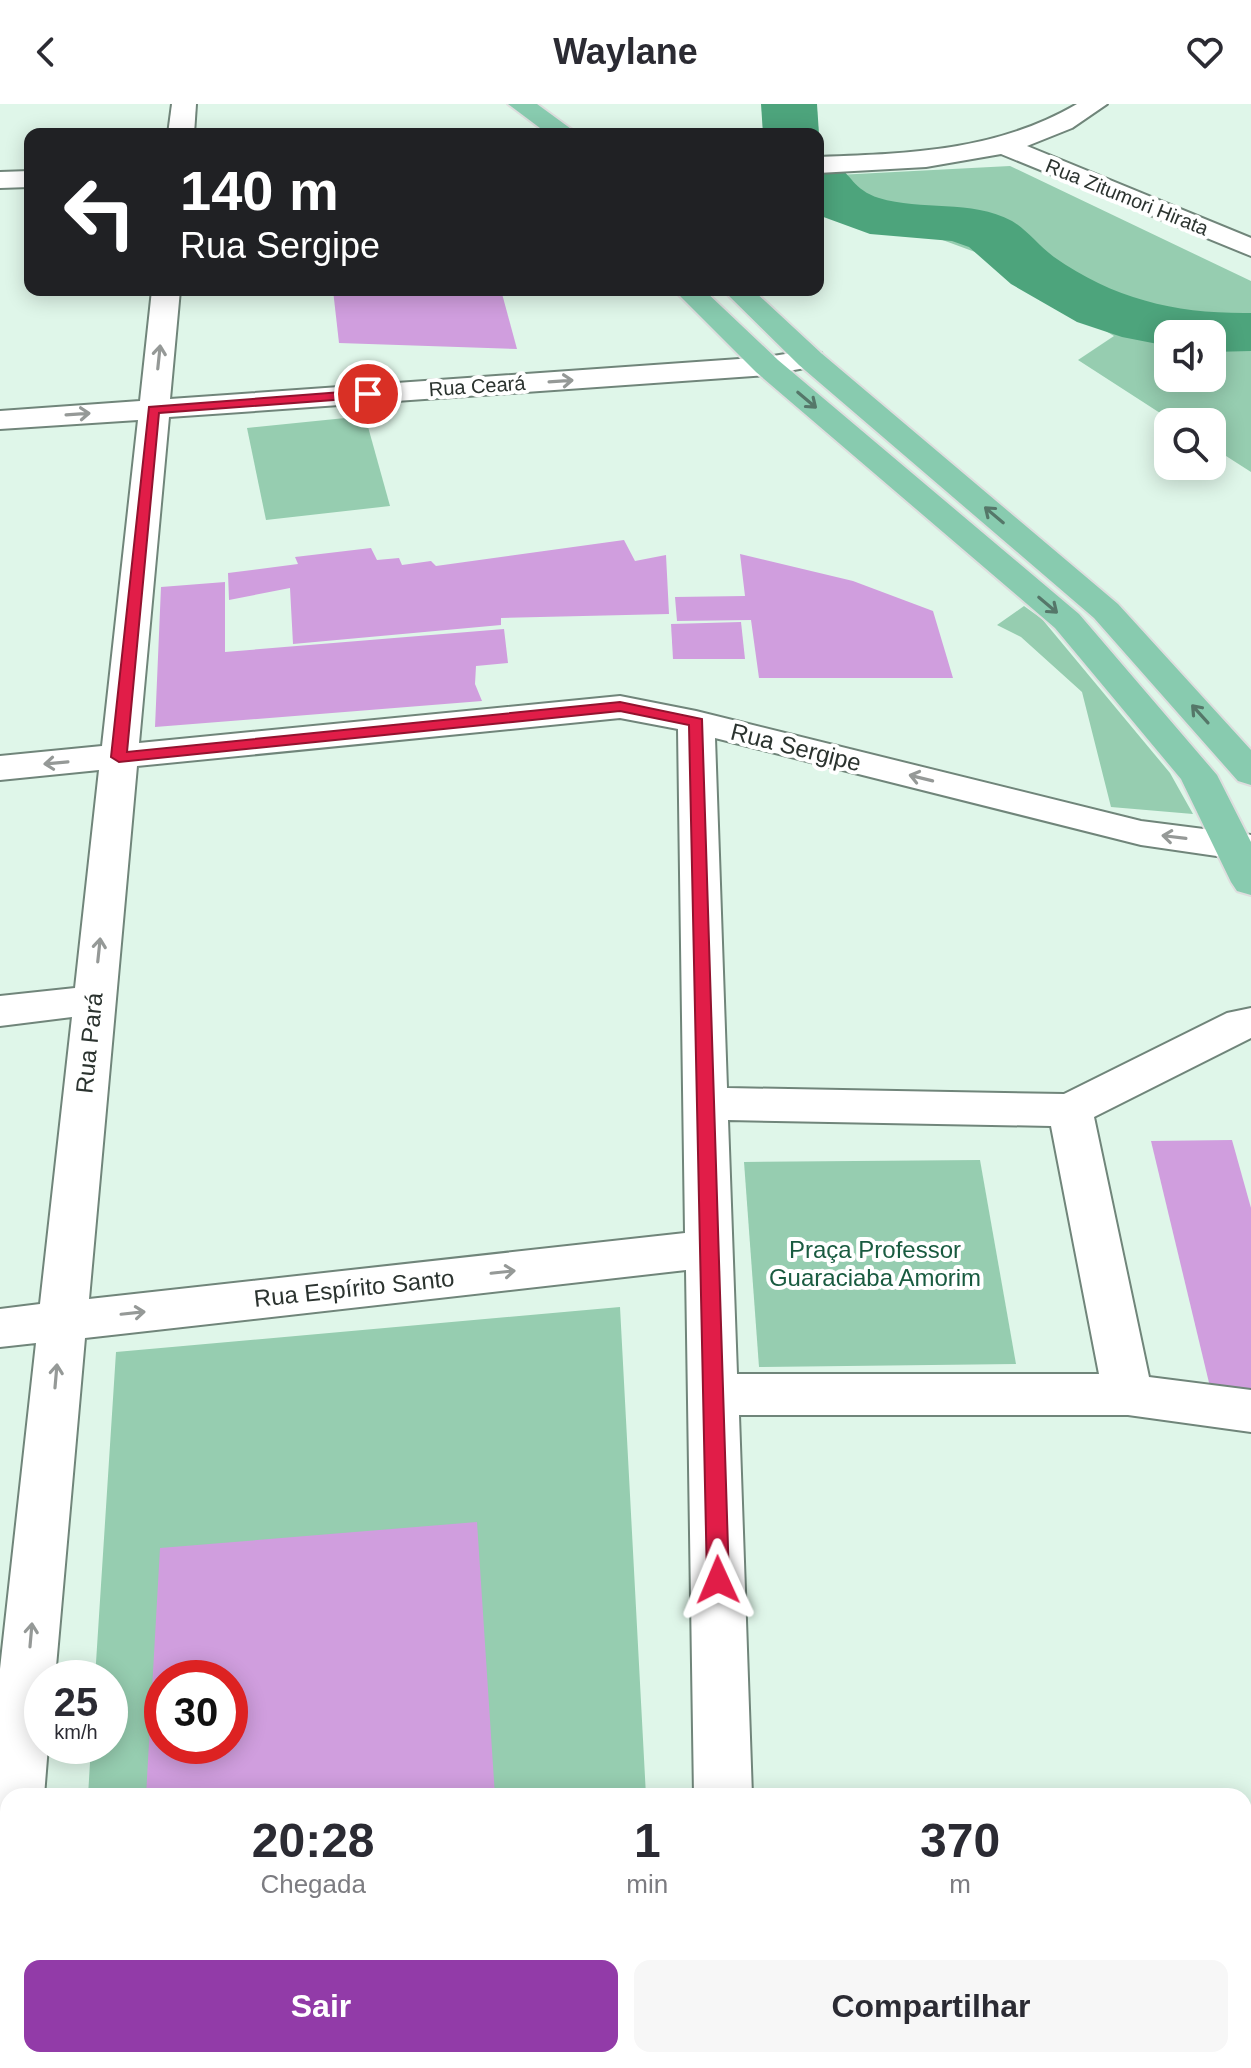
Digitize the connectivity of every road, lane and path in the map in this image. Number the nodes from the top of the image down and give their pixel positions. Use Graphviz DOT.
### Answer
graph roads {
  1 [pos="184,104"];
  2 [pos="520,104"];
  3 [pos="1095,104"];
  4 [pos="494,112"];
  5 [pos="182,128"];
  6 [pos="515,128"];
  7 [pos="556,128"];
  8 [pos="1004,146"];
  9 [pos="824,165"];
  10 [pos="24,179"];
  11 [pos="0,180"];
  12 [pos="1251,248"];
  13 [pos="165,296"];
  14 [pos="694,296"];
  15 [pos="743,296"];
  16 [pos="810,359"];
  17 [pos="767,366"];
  18 [pos="153,409"];
  19 [pos="0,420"];
  20 [pos="1036,551"];
  21 [pos="998,563"];
  22 [pos="696,722"];
  23 [pos="119,757"];
  24 [pos="0,768"];
  25 [pos="1251,773"];
  26 [pos="1241,846"];
  27 [pos="1251,882"];
  28 [pos="94,1000"];
  29 [pos="0,1011"];
  30 [pos="1251,1023"];
  31 [pos="705,1104"];
  32 [pos="1070,1110"];
  33 [pos="709,1249"];
  34 [pos="61,1321"];
  35 [pos="0,1328"];
  36 [pos="714,1394"];
  37 [pos="1128,1395"];
  38 [pos="1251,1411"];
  39 [pos="16,1788"];
  40 [pos="723,1788"];
  1 -- 5 [label="street"];
  2 -- 7 [label="main road"];
  3 -- 8 [label="street"];
  4 -- 6 [label="main road"];
  8 -- 9 [label="street"];
  8 -- 12 [label="street, Rua Zitumori Hirata"];
  10 -- 11 [label="street"];
  18 -- 13 [label="street, Rua Pará, one-way"];
  14 -- 17 [label="main road"];
  15 -- 16 [label="main road"];
  16 -- 17 [label="street, Rua Ceará"];
  20 -- 16 [label="main road, one-way"];
  18 -- 17 [label="street, Rua Ceará, one-way"];
  17 -- 21 [label="main road, one-way"];
  19 -- 18 [label="street, Rua Ceará, one-way"];
  18 -- 23 [label="street, Rua Pará"];
  20 -- 21 [label="main road"];
  25 -- 20 [label="main road, one-way"];
  21 -- 26 [label="main road, one-way"];
  22 -- 23 [label="street, Rua Sergipe"];
  26 -- 22 [label="street, Rua Sergipe, one-way"];
  22 -- 31 [label="street"];
  23 -- 24 [label="street, Rua Sergipe, one-way"];
  28 -- 23 [label="street, Rua Pará, one-way"];
  26 -- 27 [label="main road"];
  28 -- 29 [label="street"];
  28 -- 34 [label="street, Rua Pará"];
  30 -- 32 [label="street"];
  31 -- 32 [label="street"];
  31 -- 33 [label="street"];
  32 -- 37 [label="street"];
  34 -- 33 [label="street, Rua Espírito Santo, one-way"];
  33 -- 36 [label="street"];
  34 -- 35 [label="street, Rua Espírito Santo"];
  39 -- 34 [label="street, Rua Pará, one-way"];
  36 -- 37 [label="street"];
  36 -- 40 [label="street"];
  37 -- 38 [label="street"];
}
